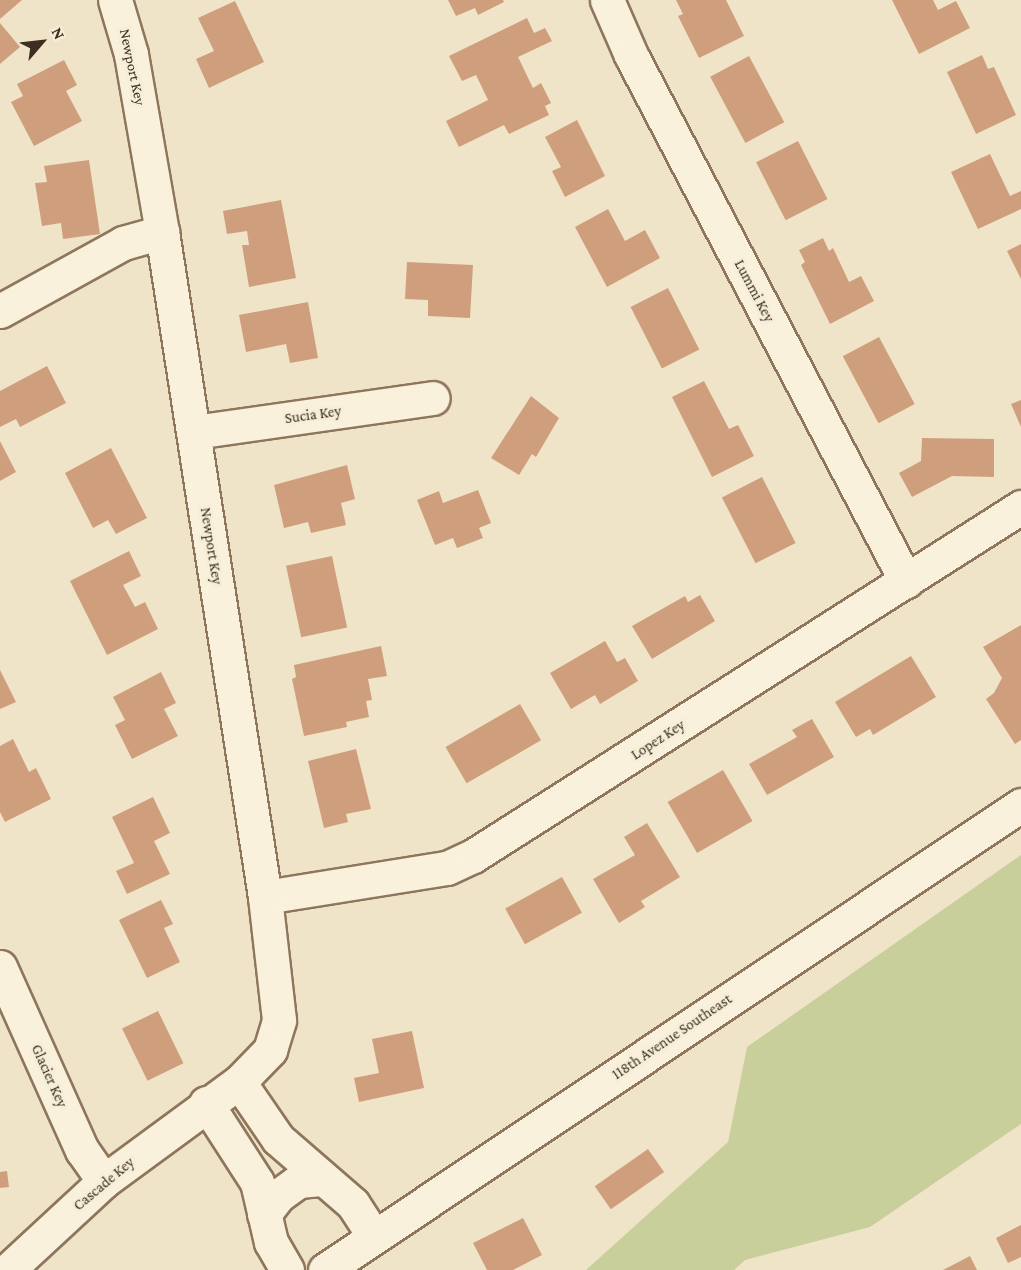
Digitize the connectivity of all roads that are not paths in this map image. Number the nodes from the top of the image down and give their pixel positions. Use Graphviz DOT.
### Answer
graph roads {
  1 [pos="115,0"];
  2 [pos="607,0"];
  3 [pos="162,232"];
  4 [pos="0,311"];
  5 [pos="433,398"];
  6 [pos="194,432"];
  7 [pos="1021,507"];
  8 [pos="906,581"];
  9 [pos="1021,805"];
  10 [pos="265,897"];
  11 [pos="0,967"];
  12 [pos="239,1082"];
  13 [pos="206,1103"];
  14 [pos="321,1179"];
  15 [pos="104,1181"];
  16 [pos="264,1215"];
  17 [pos="374,1236"];
  18 [pos="8,1270"];
  19 [pos="287,1270"];
  20 [pos="325,1270"];
  1 -- 3 [label="street, Newport Key"];
  2 -- 8 [label="street, Lummi Key"];
  3 -- 4 [label="street"];
  3 -- 6 [label="street, Newport Key"];
  5 -- 6 [label="street, Sucia Key"];
  6 -- 10 [label="street, Newport Key"];
  7 -- 8 [label="street, Lopez Key"];
  8 -- 10 [label="street, Lopez Key"];
  9 -- 17 [label="street, 118th Avenue Southeast"];
  10 -- 12 [label="street, Newport Key"];
  11 -- 15 [label="street, Glacier Key"];
  12 -- 13 [label="street, Cascade Key"];
  12 -- 14 [label="street"];
  13 -- 15 [label="street, Cascade Key"];
  13 -- 16 [label="street"];
  14 -- 16 [label="street"];
  14 -- 17 [label="street"];
  15 -- 18 [label="street, Cascade Key"];
  16 -- 19 [label="street"];
  17 -- 20 [label="street, 118th Avenue Southeast"];
}
